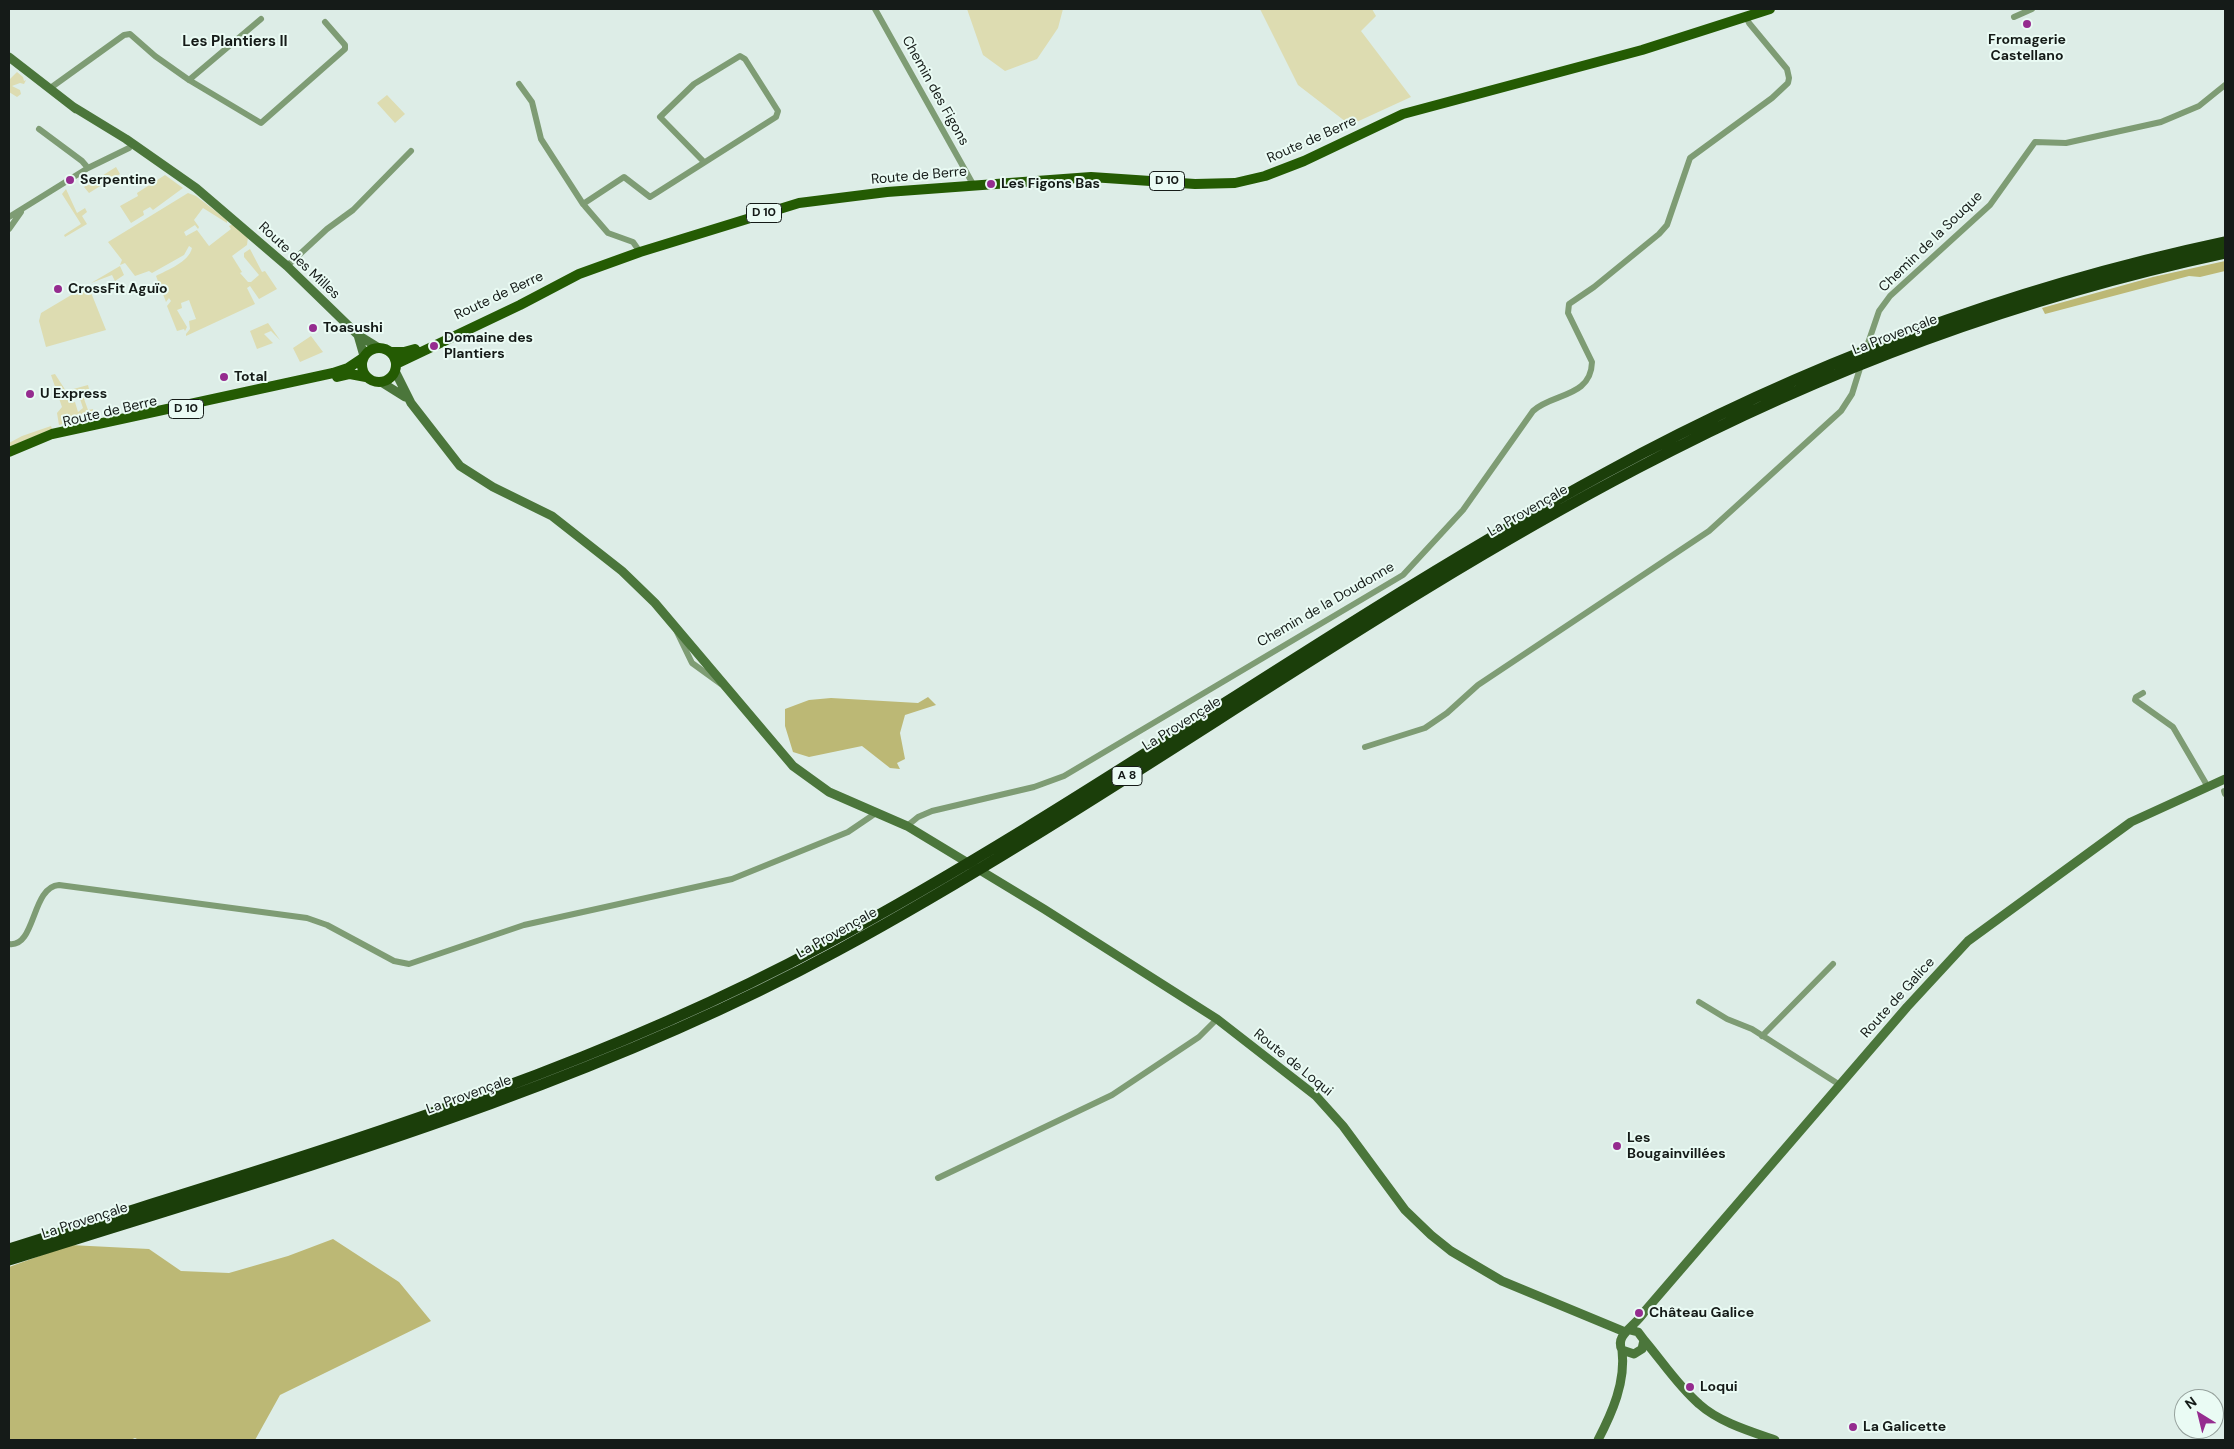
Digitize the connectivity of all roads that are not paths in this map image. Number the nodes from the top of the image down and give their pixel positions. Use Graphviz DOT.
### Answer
graph roads {
  1 [pos="875,9"];
  2 [pos="1770,9"];
  3 [pos="2032,9"];
  4 [pos="1746,16"];
  5 [pos="2014,17"];
  6 [pos="261,19"];
  7 [pos="325,22"];
  8 [pos="9,56"];
  9 [pos="189,80"];
  10 [pos="519,84"];
  11 [pos="2225,86"];
  12 [pos="49,89"];
  13 [pos="39,129"];
  14 [pos="127,143"];
  15 [pos="411,151"];
  16 [pos="704,162"];
  17 [pos="88,168"];
  18 [pos="974,186"];
  19 [pos="583,204"];
  20 [pos="10,223"];
  21 [pos="2225,242"];
  22 [pos="640,252"];
  23 [pos="2225,254"];
  24 [pos="287,266"];
  25 [pos="564,282"];
  26 [pos="358,335"];
  27 [pos="379,348"];
  28 [pos="390,352"];
  29 [pos="362,359"];
  30 [pos="395,368"];
  31 [pos="366,377"];
  32 [pos="381,382"];
  33 [pos="411,403"];
  34 [pos="9,452"];
  35 [pos="9,456"];
  36 [pos="2143,693"];
  37 [pos="1365,747"];
  38 [pos="2225,779"];
  39 [pos="2208,787"];
  40 [pos="876,813"];
  41 [pos="907,826"];
  42 [pos="9,944"];
  43 [pos="1833,964"];
  44 [pos="1699,1002"];
  45 [pos="1217,1019"];
  46 [pos="1762,1036"];
  47 [pos="1840,1085"];
  48 [pos="938,1178"];
  49 [pos="9,1249"];
  50 [pos="9,1260"];
  51 [pos="1648,1308"];
  52 [pos="1602,1322"];
  53 [pos="1627,1331"];
  54 [pos="1643,1338"];
  55 [pos="1621,1345"];
  56 [pos="1636,1353"];
  57 [pos="1662,1362"];
  58 [pos="1622,1374"];
  59 [pos="1598,1440"];
  60 [pos="1775,1440"];
  1 -- 18 [label="street, Chemin des Figons"];
  2 -- 4 [label="main road, Route de Berre"];
  3 -- 5 [label="street"];
  4 -- 18 [label="main road, Route de Berre / D 10"];
  4 -- 41 [label="street, Chemin de la Doudonne"];
  6 -- 9 [label="street"];
  7 -- 9 [label="street"];
  8 -- 12 [label="street, Route des Milles"];
  9 -- 12 [label="street"];
  10 -- 19 [label="street"];
  11 -- 37 [label="street, Chemin de la Souque"];
  12 -- 14 [label="street, Route des Milles"];
  13 -- 17 [label="street"];
  14 -- 17 [label="street"];
  14 -- 24 [label="street, Route des Milles"];
  15 -- 24 [label="street"];
  16 -- 16 [label="street"];
  16 -- 19 [label="street"];
  17 -- 20 [label="street"];
  18 -- 22 [label="main road, Route de Berre / D 10"];
  19 -- 22 [label="street"];
  21 -- 49 [label="highway, La Provençale / A 8"];
  22 -- 25 [label="main road, Route de Berre / D 10"];
  23 -- 50 [label="highway, La Provençale / A 8"];
  24 -- 26 [label="street, Route des Milles"];
  25 -- 28 [label="main road, Route de Berre / D 10"];
  25 -- 30 [label="main road, Route de Berre / D 10"];
  26 -- 27 [label="street, Route des Milles"];
  26 -- 29 [label="street, Route des Milles"];
  27 -- 28 [label="main road"];
  27 -- 29 [label="main road"];
  28 -- 30 [label="main road"];
  29 -- 31 [label="main road"];
  29 -- 34 [label="main road, Route de Berre / D 10"];
  30 -- 32 [label="main road"];
  30 -- 33 [label="street"];
  31 -- 32 [label="main road"];
  31 -- 35 [label="main road, Route de Berre / D 10"];
  32 -- 33 [label="street"];
  33 -- 40 [label="street, Route de Loqui"];
  36 -- 39 [label="street"];
  38 -- 39 [label="street, Route de Galice"];
  39 -- 47 [label="street, Route de Galice"];
  40 -- 41 [label="street, Route de Loqui"];
  40 -- 42 [label="street"];
  41 -- 45 [label="street, Route de Loqui"];
  43 -- 46 [label="street"];
  44 -- 46 [label="street"];
  45 -- 48 [label="street"];
  45 -- 52 [label="street, Route de Loqui"];
  46 -- 47 [label="street"];
  47 -- 51 [label="street, Route de Galice"];
  51 -- 53 [label="street, Route de Galice"];
  51 -- 54 [label="street"];
  52 -- 53 [label="street, Route de Loqui"];
  52 -- 55 [label="street"];
  53 -- 54 [label="street, Route de Loqui"];
  53 -- 55 [label="street, Route de Galice"];
  54 -- 56 [label="street"];
  54 -- 57 [label="street"];
  55 -- 56 [label="street"];
  55 -- 58 [label="street"];
  56 -- 57 [label="street"];
  56 -- 58 [label="street"];
  57 -- 60 [label="street"];
  58 -- 59 [label="street"];
}
